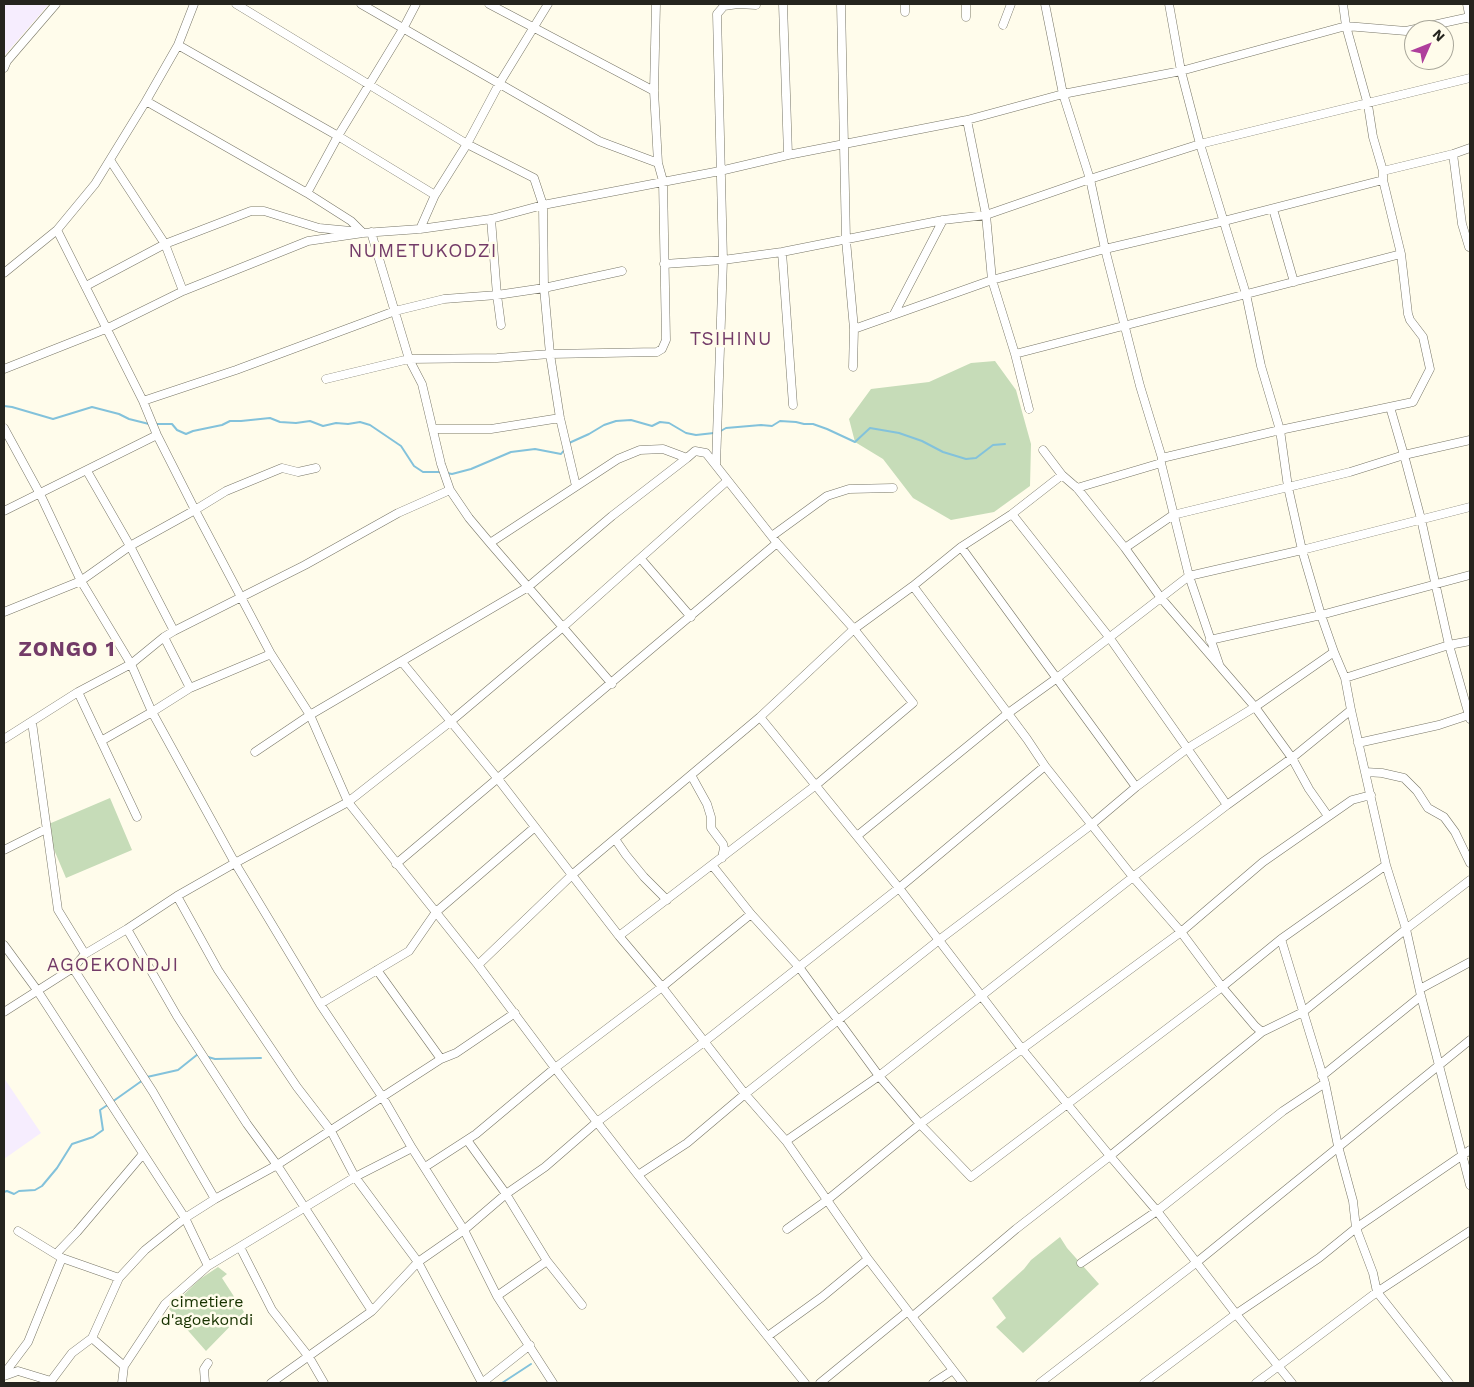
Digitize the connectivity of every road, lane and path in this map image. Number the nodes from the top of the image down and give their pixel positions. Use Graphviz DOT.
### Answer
graph roads {
  1 [pos="56,4"];
  2 [pos="194,4"];
  3 [pos="236,4"];
  4 [pos="360,4"];
  5 [pos="416,4"];
  6 [pos="489,4"];
  7 [pos="548,4"];
  8 [pos="656,4"];
  9 [pos="782,4"];
  10 [pos="841,4"];
  11 [pos="966,4"];
  12 [pos="1011,4"];
  13 [pos="1045,4"];
  14 [pos="1171,4"];
  15 [pos="1342,4"];
  16 [pos="1467,4"];
  17 [pos="756,5"];
  18 [pos="966,17"];
  19 [pos="1470,18"];
  20 [pos="1003,25"];
  21 [pos="1346,26"];
  22 [pos="533,28"];
  23 [pos="403,29"];
  24 [pos="178,45"];
  25 [pos="4,68"];
  26 [pos="1181,70"];
  27 [pos="1470,78"];
  28 [pos="499,84"];
  29 [pos="370,85"];
  30 [pos="654,91"];
  31 [pos="1064,94"];
  32 [pos="146,101"];
  33 [pos="1368,104"];
  34 [pos="967,120"];
  35 [pos="338,136"];
  36 [pos="468,144"];
  37 [pos="845,144"];
  38 [pos="1200,144"];
  39 [pos="1470,148"];
  40 [pos="1453,154"];
  41 [pos="788,155"];
  42 [pos="110,160"];
  43 [pos="658,163"];
  44 [pos="720,171"];
  45 [pos="1383,171"];
  46 [pos="1090,179"];
  47 [pos="1383,180"];
  48 [pos="662,181"];
  49 [pos="307,193"];
  50 [pos="435,195"];
  51 [pos="543,205"];
  52 [pos="1273,209"];
  53 [pos="986,215"];
  54 [pos="491,219"];
  55 [pos="943,220"];
  56 [pos="1224,221"];
  57 [pos="420,229"];
  58 [pos="57,230"];
  59 [pos="367,232"];
  60 [pos="846,240"];
  61 [pos="166,244"];
  62 [pos="1468,247"];
  63 [pos="1105,250"];
  64 [pos="782,252"];
  65 [pos="1401,254"];
  66 [pos="723,260"];
  67 [pos="664,264"];
  68 [pos="622,271"];
  69 [pos="4,273"];
  70 [pos="992,280"];
  71 [pos="1294,282"];
  72 [pos="86,286"];
  73 [pos="544,288"];
  74 [pos="183,291"];
  75 [pos="1246,294"];
  76 [pos="497,296"];
  77 [pos="395,311"];
  78 [pos="894,314"];
  79 [pos="501,325"];
  80 [pos="1126,325"];
  81 [pos="108,328"];
  82 [pos="854,329"];
  83 [pos="550,354"];
  84 [pos="1015,354"];
  85 [pos="409,359"];
  86 [pos="853,367"];
  87 [pos="4,369"];
  88 [pos="326,379"];
  89 [pos="143,401"];
  90 [pos="793,405"];
  91 [pos="1390,407"];
  92 [pos="1029,409"];
  93 [pos="560,418"];
  94 [pos="4,428"];
  95 [pos="434,429"];
  96 [pos="1280,430"];
  97 [pos="157,435"];
  98 [pos="1470,440"];
  99 [pos="11,442"];
  100 [pos="4,447"];
  101 [pos="1043,450"];
  102 [pos="1404,454"];
  103 [pos="687,458"];
  104 [pos="1161,461"];
  105 [pos="716,465"];
  106 [pos="316,468"];
  107 [pos="87,470"];
  108 [pos="1062,475"];
  109 [pos="727,481"];
  110 [pos="576,486"];
  111 [pos="1288,487"];
  112 [pos="893,488"];
  113 [pos="1077,488"];
  114 [pos="450,490"];
  115 [pos="40,494"];
  116 [pos="1470,506"];
  117 [pos="195,510"];
  118 [pos="4,511"];
  119 [pos="1012,514"];
  120 [pos="1173,516"];
  121 [pos="1421,519"];
  122 [pos="772,536"];
  123 [pos="490,543"];
  124 [pos="777,543"];
  125 [pos="130,546"];
  126 [pos="961,547"];
  127 [pos="1125,548"];
  128 [pos="1302,550"];
  129 [pos="640,559"];
  130 [pos="1470,575"];
  131 [pos="1189,576"];
  132 [pos="82,581"];
  133 [pos="1434,584"];
  134 [pos="913,586"];
  135 [pos="528,587"];
  136 [pos="242,597"];
  137 [pos="1161,598"];
  138 [pos="4,612"];
  139 [pos="1321,615"];
  140 [pos="691,617"];
  141 [pos="563,627"];
  142 [pos="854,629"];
  143 [pos="174,631"];
  144 [pos="164,637"];
  145 [pos="1109,637"];
  146 [pos="1210,640"];
  147 [pos="1470,640"];
  148 [pos="1449,645"];
  149 [pos="1334,652"];
  150 [pos="271,654"];
  151 [pos="402,662"];
  152 [pos="131,664"];
  153 [pos="1219,664"];
  154 [pos="1057,678"];
  155 [pos="1346,678"];
  156 [pos="612,684"];
  157 [pos="190,688"];
  158 [pos="78,692"];
  159 [pos="1255,707"];
  160 [pos="1351,710"];
  161 [pos="152,712"];
  162 [pos="1007,714"];
  163 [pos="310,715"];
  164 [pos="760,717"];
  165 [pos="1470,717"];
  166 [pos="32,722"];
  167 [pos="450,722"];
  168 [pos="4,739"];
  169 [pos="101,740"];
  170 [pos="1358,743"];
  171 [pos="1188,748"];
  172 [pos="255,752"];
  173 [pos="1292,758"];
  174 [pos="1045,766"];
  175 [pos="1365,772"];
  176 [pos="691,775"];
  177 [pos="498,778"];
  178 [pos="816,785"];
  179 [pos="1136,787"];
  180 [pos="1371,795"];
  181 [pos="348,802"];
  182 [pos="1227,805"];
  183 [pos="1328,816"];
  184 [pos="136,817"];
  185 [pos="1091,825"];
  186 [pos="535,827"];
  187 [pos="46,829"];
  188 [pos="856,836"];
  189 [pos="615,839"];
  190 [pos="4,850"];
  191 [pos="722,858"];
  192 [pos="235,863"];
  193 [pos="1470,863"];
  194 [pos="396,864"];
  195 [pos="712,865"];
  196 [pos="1386,865"];
  197 [pos="573,874"];
  198 [pos="1133,876"];
  199 [pos="1470,880"];
  200 [pos="899,888"];
  201 [pos="177,896"];
  202 [pos="667,900"];
  203 [pos="436,912"];
  204 [pos="751,914"];
  205 [pos="128,929"];
  206 [pos="1406,929"];
  207 [pos="1181,932"];
  208 [pos="620,936"];
  209 [pos="1281,939"];
  210 [pos="939,940"];
  211 [pos="4,945"];
  212 [pos="84,954"];
  213 [pos="1470,962"];
  214 [pos="478,965"];
  215 [pos="799,967"];
  216 [pos="73,968"];
  217 [pos="377,970"];
  218 [pos="662,987"];
  219 [pos="1222,987"];
  220 [pos="37,990"];
  221 [pos="1420,993"];
  222 [pos="981,996"];
  223 [pos="320,1004"];
  224 [pos="4,1012"];
  225 [pos="1303,1012"];
  226 [pos="514,1013"];
  227 [pos="839,1021"];
  228 [pos="1262,1032"];
  229 [pos="1470,1040"];
  230 [pos="704,1042"];
  231 [pos="1022,1049"];
  232 [pos="441,1059"];
  233 [pos="1440,1065"];
  234 [pos="555,1068"];
  235 [pos="879,1076"];
  236 [pos="1323,1080"];
  237 [pos="745,1094"];
  238 [pos="383,1098"];
  239 [pos="1067,1103"];
  240 [pos="597,1122"];
  241 [pos="920,1124"];
  242 [pos="331,1132"];
  243 [pos="467,1140"];
  244 [pos="786,1141"];
  245 [pos="1338,1146"];
  246 [pos="412,1148"];
  247 [pos="1470,1150"];
  248 [pos="143,1154"];
  249 [pos="1462,1154"];
  250 [pos="1110,1156"];
  251 [pos="277,1166"];
  252 [pos="425,1167"];
  253 [pos="638,1174"];
  254 [pos="355,1177"];
  255 [pos="1470,1185"];
  256 [pos="506,1194"];
  257 [pos="215,1198"];
  258 [pos="826,1200"];
  259 [pos="304,1208"];
  260 [pos="1158,1211"];
  261 [pos="185,1218"];
  262 [pos="1356,1228"];
  263 [pos="787,1229"];
  264 [pos="18,1230"];
  265 [pos="464,1230"];
  266 [pos="1470,1231"];
  267 [pos="240,1247"];
  268 [pos="59,1256"];
  269 [pos="868,1259"];
  270 [pos="547,1261"];
  271 [pos="418,1262"];
  272 [pos="1197,1262"];
  273 [pos="1081,1263"];
  274 [pos="208,1266"];
  275 [pos="119,1278"];
  276 [pos="1378,1292"];
  277 [pos="497,1296"];
  278 [pos="582,1305"];
  279 [pos="372,1311"];
  280 [pos="910,1314"];
  281 [pos="1236,1314"];
  282 [pos="768,1336"];
  283 [pos="92,1338"];
  284 [pos="530,1345"];
  285 [pos="309,1357"];
  286 [pos="208,1363"];
  287 [pos="124,1366"];
  288 [pos="1279,1366"];
  289 [pos="953,1370"];
  290 [pos="4,1375"];
  291 [pos="122,1383"];
  292 [pos="205,1383"];
  293 [pos="271,1383"];
  294 [pos="324,1383"];
  295 [pos="482,1383"];
  296 [pos="553,1383"];
  297 [pos="805,1383"];
  298 [pos="820,1383"];
  299 [pos="933,1383"];
  300 [pos="963,1383"];
  301 [pos="1040,1383"];
  302 [pos="1144,1383"];
  303 [pos="1256,1383"];
  304 [pos="1292,1383"];
  305 [pos="1449,1383"];
  1 -- 25 [label="street"];
  2 -- 24 [label="street"];
  3 -- 29 [label="street"];
  4 -- 23 [label="street"];
  5 -- 23 [label="street"];
  6 -- 22 [label="street"];
  7 -- 22 [label="street"];
  8 -- 30 [label="street"];
  9 -- 41 [label="street"];
  10 -- 37 [label="street"];
  11 -- 18 [label="street"];
  12 -- 20 [label="street"];
  13 -- 31 [label="street"];
  14 -- 26 [label="street"];
  15 -- 21 [label="street"];
  16 -- 19 [label="street"];
  17 -- 44 [label="street"];
  19 -- 21 [label="street"];
  21 -- 26 [label="street"];
  21 -- 33 [label="street"];
  22 -- 28 [label="street"];
  22 -- 30 [label="street"];
  23 -- 28 [label="street"];
  23 -- 29 [label="street"];
  24 -- 32 [label="street"];
  24 -- 35 [label="street"];
  26 -- 31 [label="street"];
  26 -- 38 [label="street"];
  27 -- 33 [label="street"];
  28 -- 36 [label="street"];
  28 -- 43 [label="street"];
  29 -- 35 [label="street"];
  29 -- 36 [label="street"];
  30 -- 43 [label="street"];
  31 -- 34 [label="street"];
  31 -- 46 [label="street"];
  32 -- 42 [label="street"];
  32 -- 49 [label="street"];
  33 -- 38 [label="street"];
  33 -- 45 [label="street"];
  34 -- 37 [label="street"];
  34 -- 53 [label="street"];
  35 -- 49 [label="street"];
  35 -- 50 [label="street"];
  36 -- 50 [label="street"];
  36 -- 51 [label="street"];
  37 -- 41 [label="street"];
  37 -- 60 [label="street"];
  38 -- 46 [label="street"];
  38 -- 56 [label="street"];
  39 -- 40 [label="street"];
  40 -- 45 [label="street"];
  40 -- 62 [label="street"];
  41 -- 44 [label="street"];
  42 -- 58 [label="street"];
  42 -- 61 [label="street"];
  43 -- 48 [label="street"];
  44 -- 48 [label="street"];
  44 -- 66 [label="street"];
  45 -- 47 [label="street"];
  46 -- 53 [label="street"];
  46 -- 63 [label="street"];
  47 -- 52 [label="street"];
  47 -- 65 [label="street"];
  48 -- 51 [label="street"];
  48 -- 67 [label="street"];
  49 -- 59 [label="street"];
  50 -- 57 [label="street"];
  51 -- 54 [label="street"];
  51 -- 73 [label="street"];
  52 -- 56 [label="street"];
  52 -- 71 [label="street"];
  53 -- 55 [label="street"];
  53 -- 70 [label="street"];
  54 -- 57 [label="street"];
  54 -- 76 [label="street"];
  55 -- 60 [label="street"];
  55 -- 78 [label="street"];
  56 -- 63 [label="street"];
  56 -- 75 [label="street"];
  57 -- 59 [label="street"];
  58 -- 69 [label="street"];
  58 -- 72 [label="street"];
  59 -- 61 [label="street"];
  59 -- 74 [label="street"];
  59 -- 77 [label="street"];
  60 -- 64 [label="street"];
  60 -- 82 [label="street"];
  61 -- 72 [label="street"];
  61 -- 74 [label="street"];
  63 -- 70 [label="street"];
  63 -- 80 [label="street"];
  64 -- 66 [label="street"];
  64 -- 90 [label="street"];
  65 -- 71 [label="street"];
  65 -- 91 [label="street"];
  66 -- 67 [label="street"];
  66 -- 105 [label="street"];
  67 -- 83 [label="street"];
  68 -- 73 [label="street"];
  70 -- 78 [label="street"];
  70 -- 84 [label="street"];
  71 -- 75 [label="street"];
  72 -- 81 [label="street"];
  73 -- 76 [label="street"];
  73 -- 83 [label="street"];
  74 -- 81 [label="street"];
  75 -- 80 [label="street"];
  75 -- 96 [label="street"];
  76 -- 77 [label="street"];
  76 -- 79 [label="street"];
  77 -- 85 [label="street"];
  77 -- 89 [label="street"];
  78 -- 82 [label="street"];
  80 -- 84 [label="street"];
  80 -- 104 [label="street"];
  81 -- 87 [label="street"];
  81 -- 89 [label="street"];
  82 -- 86 [label="street"];
  83 -- 85 [label="street"];
  83 -- 93 [label="street"];
  84 -- 92 [label="street"];
  85 -- 88 [label="street"];
  85 -- 95 [label="street"];
  89 -- 97 [label="street"];
  91 -- 96 [label="street"];
  91 -- 102 [label="street"];
  93 -- 95 [label="street"];
  93 -- 110 [label="street"];
  94 -- 99 [label="street"];
  95 -- 114 [label="street"];
  96 -- 104 [label="street"];
  96 -- 111 [label="street"];
  97 -- 107 [label="street"];
  97 -- 117 [label="street"];
  98 -- 102 [label="street"];
  99 -- 100 [label="street"];
  99 -- 115 [label="street"];
  101 -- 108 [label="street"];
  102 -- 111 [label="street"];
  102 -- 121 [label="street"];
  103 -- 105 [label="street"];
  103 -- 110 [label="street"];
  103 -- 135 [label="street"];
  104 -- 113 [label="street"];
  104 -- 120 [label="street"];
  105 -- 109 [label="street"];
  106 -- 117 [label="street"];
  107 -- 115 [label="street"];
  107 -- 125 [label="street"];
  108 -- 113 [label="street"];
  108 -- 119 [label="street"];
  109 -- 122 [label="street"];
  109 -- 129 [label="street"];
  110 -- 123 [label="street"];
  111 -- 120 [label="street"];
  111 -- 128 [label="street"];
  112 -- 122 [label="street"];
  113 -- 127 [label="street"];
  114 -- 123 [label="street"];
  114 -- 136 [label="street"];
  115 -- 118 [label="street"];
  115 -- 132 [label="street"];
  116 -- 121 [label="street"];
  117 -- 125 [label="street"];
  117 -- 136 [label="street"];
  119 -- 126 [label="street"];
  119 -- 145 [label="street"];
  120 -- 127 [label="street"];
  120 -- 131 [label="street"];
  121 -- 128 [label="street"];
  121 -- 133 [label="street"];
  122 -- 124 [label="street"];
  123 -- 135 [label="street"];
  124 -- 140 [label="street"];
  124 -- 142 [label="street"];
  125 -- 132 [label="street"];
  125 -- 143 [label="street"];
  126 -- 134 [label="street"];
  126 -- 154 [label="street"];
  127 -- 137 [label="street"];
  128 -- 131 [label="street"];
  128 -- 139 [label="street"];
  129 -- 140 [label="street"];
  129 -- 141 [label="street"];
  130 -- 133 [label="street"];
  131 -- 137 [label="street"];
  131 -- 146 [label="street"];
  132 -- 138 [label="street"];
  132 -- 152 [label="street"];
  133 -- 139 [label="street"];
  133 -- 148 [label="street"];
  134 -- 142 [label="street"];
  134 -- 162 [label="street"];
  135 -- 141 [label="street"];
  135 -- 151 [label="street"];
  136 -- 143 [label="street"];
  136 -- 150 [label="street"];
  137 -- 145 [label="street"];
  137 -- 153 [label="street"];
  139 -- 146 [label="street"];
  139 -- 149 [label="street"];
  140 -- 156 [label="street"];
  141 -- 156 [label="street"];
  141 -- 167 [label="street"];
  142 -- 164 [label="street"];
  142 -- 178 [label="street"];
  143 -- 144 [label="street"];
  144 -- 152 [label="street"];
  144 -- 157 [label="street"];
  145 -- 154 [label="street"];
  145 -- 171 [label="street"];
  146 -- 153 [label="street"];
  147 -- 148 [label="street"];
  148 -- 155 [label="street"];
  148 -- 165 [label="street"];
  149 -- 155 [label="street"];
  149 -- 159 [label="street"];
  150 -- 157 [label="street"];
  150 -- 163 [label="street"];
  151 -- 163 [label="street"];
  151 -- 167 [label="street"];
  152 -- 158 [label="street"];
  152 -- 161 [label="street"];
  153 -- 159 [label="street"];
  154 -- 162 [label="street"];
  154 -- 179 [label="street"];
  155 -- 160 [label="street"];
  156 -- 177 [label="street"];
  157 -- 161 [label="street"];
  158 -- 166 [label="street"];
  158 -- 169 [label="street"];
  159 -- 171 [label="street"];
  159 -- 173 [label="street"];
  160 -- 170 [label="street"];
  160 -- 173 [label="street"];
  161 -- 169 [label="street"];
  161 -- 192 [label="street"];
  162 -- 174 [label="street"];
  162 -- 188 [label="street"];
  163 -- 172 [label="street"];
  163 -- 181 [label="street"];
  164 -- 176 [label="street"];
  164 -- 178 [label="street"];
  165 -- 170 [label="street"];
  166 -- 168 [label="street"];
  166 -- 187 [label="street"];
  167 -- 177 [label="street"];
  167 -- 181 [label="street"];
  169 -- 184 [label="street"];
  170 -- 175 [label="street"];
  171 -- 179 [label="street"];
  171 -- 182 [label="street"];
  173 -- 182 [label="street"];
  173 -- 183 [label="street"];
  174 -- 185 [label="street"];
  174 -- 200 [label="street"];
  175 -- 180 [label="street"];
  175 -- 193 [label="street"];
  176 -- 189 [label="street"];
  176 -- 191 [label="street"];
  177 -- 186 [label="street"];
  177 -- 194 [label="street"];
  178 -- 188 [label="street"];
  178 -- 191 [label="street"];
  179 -- 185 [label="street"];
  180 -- 183 [label="street"];
  180 -- 196 [label="street"];
  181 -- 192 [label="street"];
  181 -- 194 [label="street"];
  182 -- 198 [label="street"];
  183 -- 207 [label="street"];
  185 -- 198 [label="street"];
  185 -- 210 [label="street"];
  186 -- 197 [label="street"];
  186 -- 203 [label="street"];
  187 -- 190 [label="street"];
  187 -- 212 [label="street"];
  188 -- 200 [label="street"];
  189 -- 197 [label="street"];
  189 -- 202 [label="street"];
  191 -- 195 [label="street"];
  192 -- 201 [label="street"];
  192 -- 223 [label="street"];
  194 -- 203 [label="street"];
  195 -- 202 [label="street"];
  195 -- 204 [label="street"];
  196 -- 206 [label="street"];
  196 -- 209 [label="street"];
  197 -- 208 [label="street"];
  197 -- 214 [label="street"];
  198 -- 207 [label="street"];
  198 -- 222 [label="street"];
  199 -- 206 [label="street"];
  200 -- 210 [label="street"];
  200 -- 215 [label="street"];
  201 -- 205 [label="street"];
  201 -- 242 [label="street"];
  202 -- 208 [label="street"];
  203 -- 214 [label="street"];
  203 -- 217 [label="street"];
  204 -- 215 [label="street"];
  204 -- 218 [label="street"];
  205 -- 212 [label="street"];
  205 -- 251 [label="street"];
  206 -- 221 [label="street"];
  206 -- 225 [label="street"];
  207 -- 219 [label="street"];
  207 -- 231 [label="street"];
  208 -- 218 [label="street"];
  209 -- 219 [label="street"];
  209 -- 225 [label="street"];
  210 -- 222 [label="street"];
  210 -- 227 [label="street"];
  211 -- 220 [label="street"];
  212 -- 216 [label="street"];
  213 -- 221 [label="street"];
  214 -- 226 [label="street"];
  215 -- 227 [label="street"];
  215 -- 230 [label="street"];
  216 -- 220 [label="street"];
  216 -- 257 [label="street"];
  217 -- 223 [label="street"];
  217 -- 232 [label="street"];
  218 -- 230 [label="street"];
  218 -- 234 [label="street"];
  219 -- 228 [label="street"];
  219 -- 239 [label="street"];
  220 -- 224 [label="street"];
  220 -- 248 [label="street"];
  221 -- 233 [label="street"];
  221 -- 236 [label="street"];
  222 -- 231 [label="street"];
  222 -- 235 [label="street"];
  223 -- 238 [label="street"];
  225 -- 228 [label="street"];
  225 -- 236 [label="street"];
  226 -- 232 [label="street"];
  226 -- 234 [label="street"];
  227 -- 235 [label="street"];
  227 -- 237 [label="street"];
  228 -- 250 [label="street"];
  229 -- 233 [label="street"];
  230 -- 237 [label="street"];
  230 -- 240 [label="street"];
  231 -- 239 [label="street"];
  231 -- 241 [label="street"];
  232 -- 238 [label="street"];
  233 -- 245 [label="street"];
  233 -- 249 [label="street"];
  234 -- 240 [label="street"];
  234 -- 243 [label="street"];
  235 -- 241 [label="street"];
  235 -- 244 [label="street"];
  236 -- 245 [label="street"];
  236 -- 260 [label="street"];
  237 -- 244 [label="street"];
  237 -- 253 [label="street"];
  238 -- 242 [label="street"];
  238 -- 246 [label="street"];
  239 -- 241 [label="street"];
  239 -- 250 [label="street"];
  240 -- 253 [label="street"];
  240 -- 256 [label="street"];
  241 -- 258 [label="street"];
  242 -- 251 [label="street"];
  242 -- 254 [label="street"];
  243 -- 252 [label="street"];
  243 -- 256 [label="street"];
  244 -- 258 [label="street"];
  245 -- 262 [label="street"];
  245 -- 272 [label="street"];
  246 -- 252 [label="street"];
  246 -- 254 [label="street"];
  247 -- 249 [label="street"];
  248 -- 261 [label="street"];
  248 -- 268 [label="street"];
  249 -- 255 [label="street"];
  249 -- 262 [label="street"];
  250 -- 260 [label="street"];
  250 -- 280 [label="street"];
  251 -- 257 [label="street"];
  251 -- 259 [label="street"];
  252 -- 265 [label="street"];
  253 -- 282 [label="street"];
  254 -- 259 [label="street"];
  254 -- 271 [label="street"];
  256 -- 265 [label="street"];
  256 -- 270 [label="street"];
  257 -- 261 [label="street"];
  258 -- 263 [label="street"];
  258 -- 269 [label="street"];
  259 -- 267 [label="street"];
  259 -- 279 [label="street"];
  260 -- 272 [label="street"];
  260 -- 273 [label="street"];
  261 -- 274 [label="street"];
  261 -- 275 [label="street"];
  262 -- 276 [label="street"];
  262 -- 281 [label="street"];
  264 -- 268 [label="street"];
  265 -- 271 [label="street"];
  265 -- 277 [label="street"];
  266 -- 276 [label="street"];
  267 -- 274 [label="street"];
  267 -- 285 [label="street"];
  268 -- 275 [label="street"];
  268 -- 290 [label="street"];
  269 -- 280 [label="street"];
  269 -- 282 [label="street"];
  270 -- 277 [label="street"];
  270 -- 278 [label="street"];
  271 -- 279 [label="street"];
  271 -- 295 [label="street"];
  272 -- 281 [label="street"];
  272 -- 301 [label="street"];
  274 -- 287 [label="street"];
  275 -- 283 [label="street"];
  276 -- 288 [label="street"];
  276 -- 305 [label="street"];
  277 -- 284 [label="street"];
  279 -- 285 [label="street"];
  280 -- 289 [label="street"];
  280 -- 298 [label="street"];
  281 -- 288 [label="street"];
  281 -- 302 [label="street"];
  282 -- 297 [label="street"];
  283 -- 287 [label="street"];
  283 -- 290 [label="street"];
  284 -- 295 [label="street"];
  284 -- 296 [label="street"];
  285 -- 293 [label="street"];
  285 -- 294 [label="street"];
  286 -- 292 [label="street"];
  287 -- 291 [label="street"];
  288 -- 303 [label="street"];
  288 -- 304 [label="street"];
  289 -- 299 [label="street"];
  289 -- 300 [label="street"];
}
